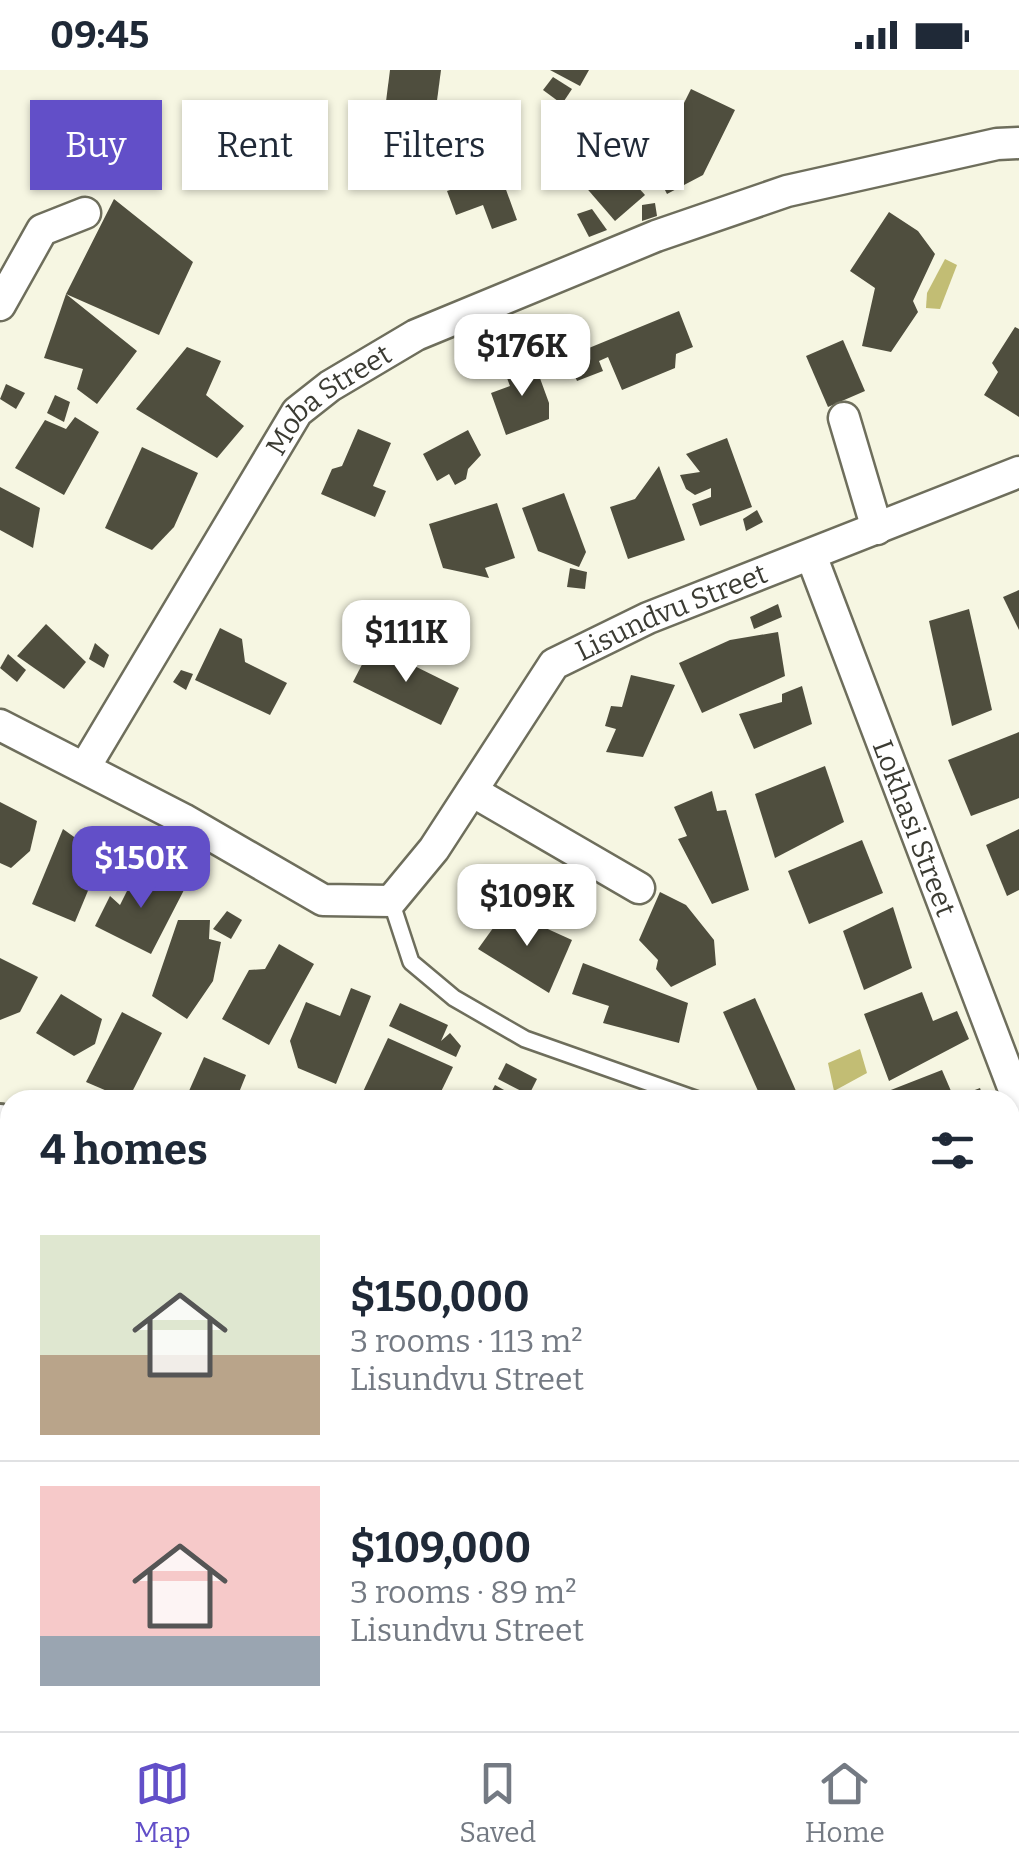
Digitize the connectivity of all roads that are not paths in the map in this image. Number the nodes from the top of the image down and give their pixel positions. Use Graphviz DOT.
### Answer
graph roads {
  1 [pos="1019,143"];
  2 [pos="85,212"];
  3 [pos="0,304"];
  4 [pos="844,418"];
  5 [pos="1019,472"];
  6 [pos="878,528"];
  7 [pos="811,555"];
  8 [pos="0,724"];
  9 [pos="85,767"];
  10 [pos="472,790"];
  11 [pos="639,888"];
  12 [pos="391,901"];
  13 [pos="670,1090"];
  14 [pos="1014,1090"];
  1 -- 9 [label="street, Moba Street"];
  2 -- 3 [label="street"];
  4 -- 6 [label="street"];
  5 -- 6 [label="street, Lisundvu Street"];
  6 -- 7 [label="street, Lisundvu Street"];
  7 -- 10 [label="street, Lisundvu Street"];
  7 -- 14 [label="street, Lokhasi Street"];
  8 -- 9 [label="street"];
  9 -- 12 [label="street"];
  10 -- 11 [label="street"];
  10 -- 12 [label="street, Lisundvu Street"];
  12 -- 13 [label="lane"];
}
